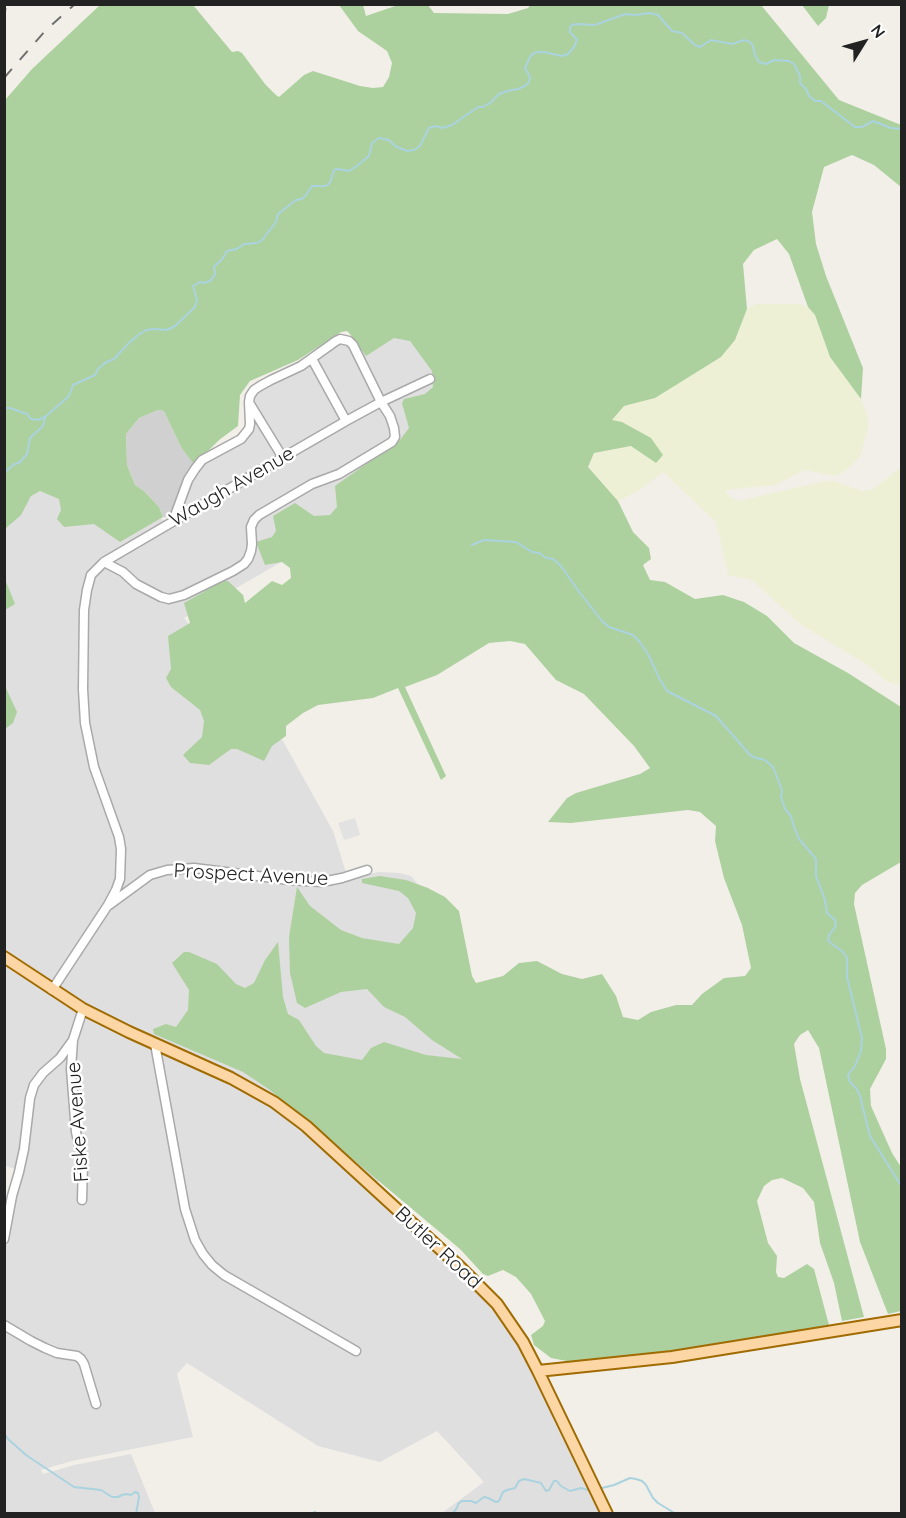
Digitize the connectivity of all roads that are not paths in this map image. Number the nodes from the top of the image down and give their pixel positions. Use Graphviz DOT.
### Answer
graph roads {
  1 [pos="312,359"];
  2 [pos="430,379"];
  3 [pos="249,402"];
  4 [pos="381,402"];
  5 [pos="346,421"];
  6 [pos="283,458"];
  7 [pos="173,521"];
  8 [pos="104,562"];
  9 [pos="367,870"];
  10 [pos="108,905"];
  11 [pos="4,957"];
  12 [pos="52,990"];
  13 [pos="83,1009"];
  14 [pos="73,1040"];
  15 [pos="155,1044"];
  16 [pos="82,1200"];
  17 [pos="4,1239"];
  18 [pos="902,1320"];
  19 [pos="4,1324"];
  20 [pos="356,1351"];
  21 [pos="538,1371"];
  22 [pos="96,1404"];
  23 [pos="607,1514"];
  1 -- 3 [label="street"];
  1 -- 4 [label="street"];
  1 -- 5 [label="street"];
  2 -- 4 [label="street, Waugh Avenue"];
  3 -- 6 [label="street"];
  3 -- 7 [label="street"];
  4 -- 5 [label="street, Waugh Avenue"];
  4 -- 8 [label="street"];
  5 -- 6 [label="street, Waugh Avenue"];
  6 -- 7 [label="street, Waugh Avenue"];
  7 -- 8 [label="street, Waugh Avenue"];
  8 -- 10 [label="street, Waugh Avenue"];
  9 -- 10 [label="street, Prospect Avenue"];
  10 -- 12 [label="street"];
  11 -- 12 [label="main road, Butler Road"];
  12 -- 13 [label="main road, Butler Road"];
  13 -- 14 [label="street, Fiske Avenue"];
  13 -- 15 [label="main road, Butler Road"];
  14 -- 16 [label="street, Fiske Avenue"];
  14 -- 17 [label="street"];
  15 -- 20 [label="street"];
  15 -- 21 [label="main road, Butler Road"];
  18 -- 21 [label="main road"];
  19 -- 22 [label="street"];
  21 -- 23 [label="main road, Butler Road"];
}
